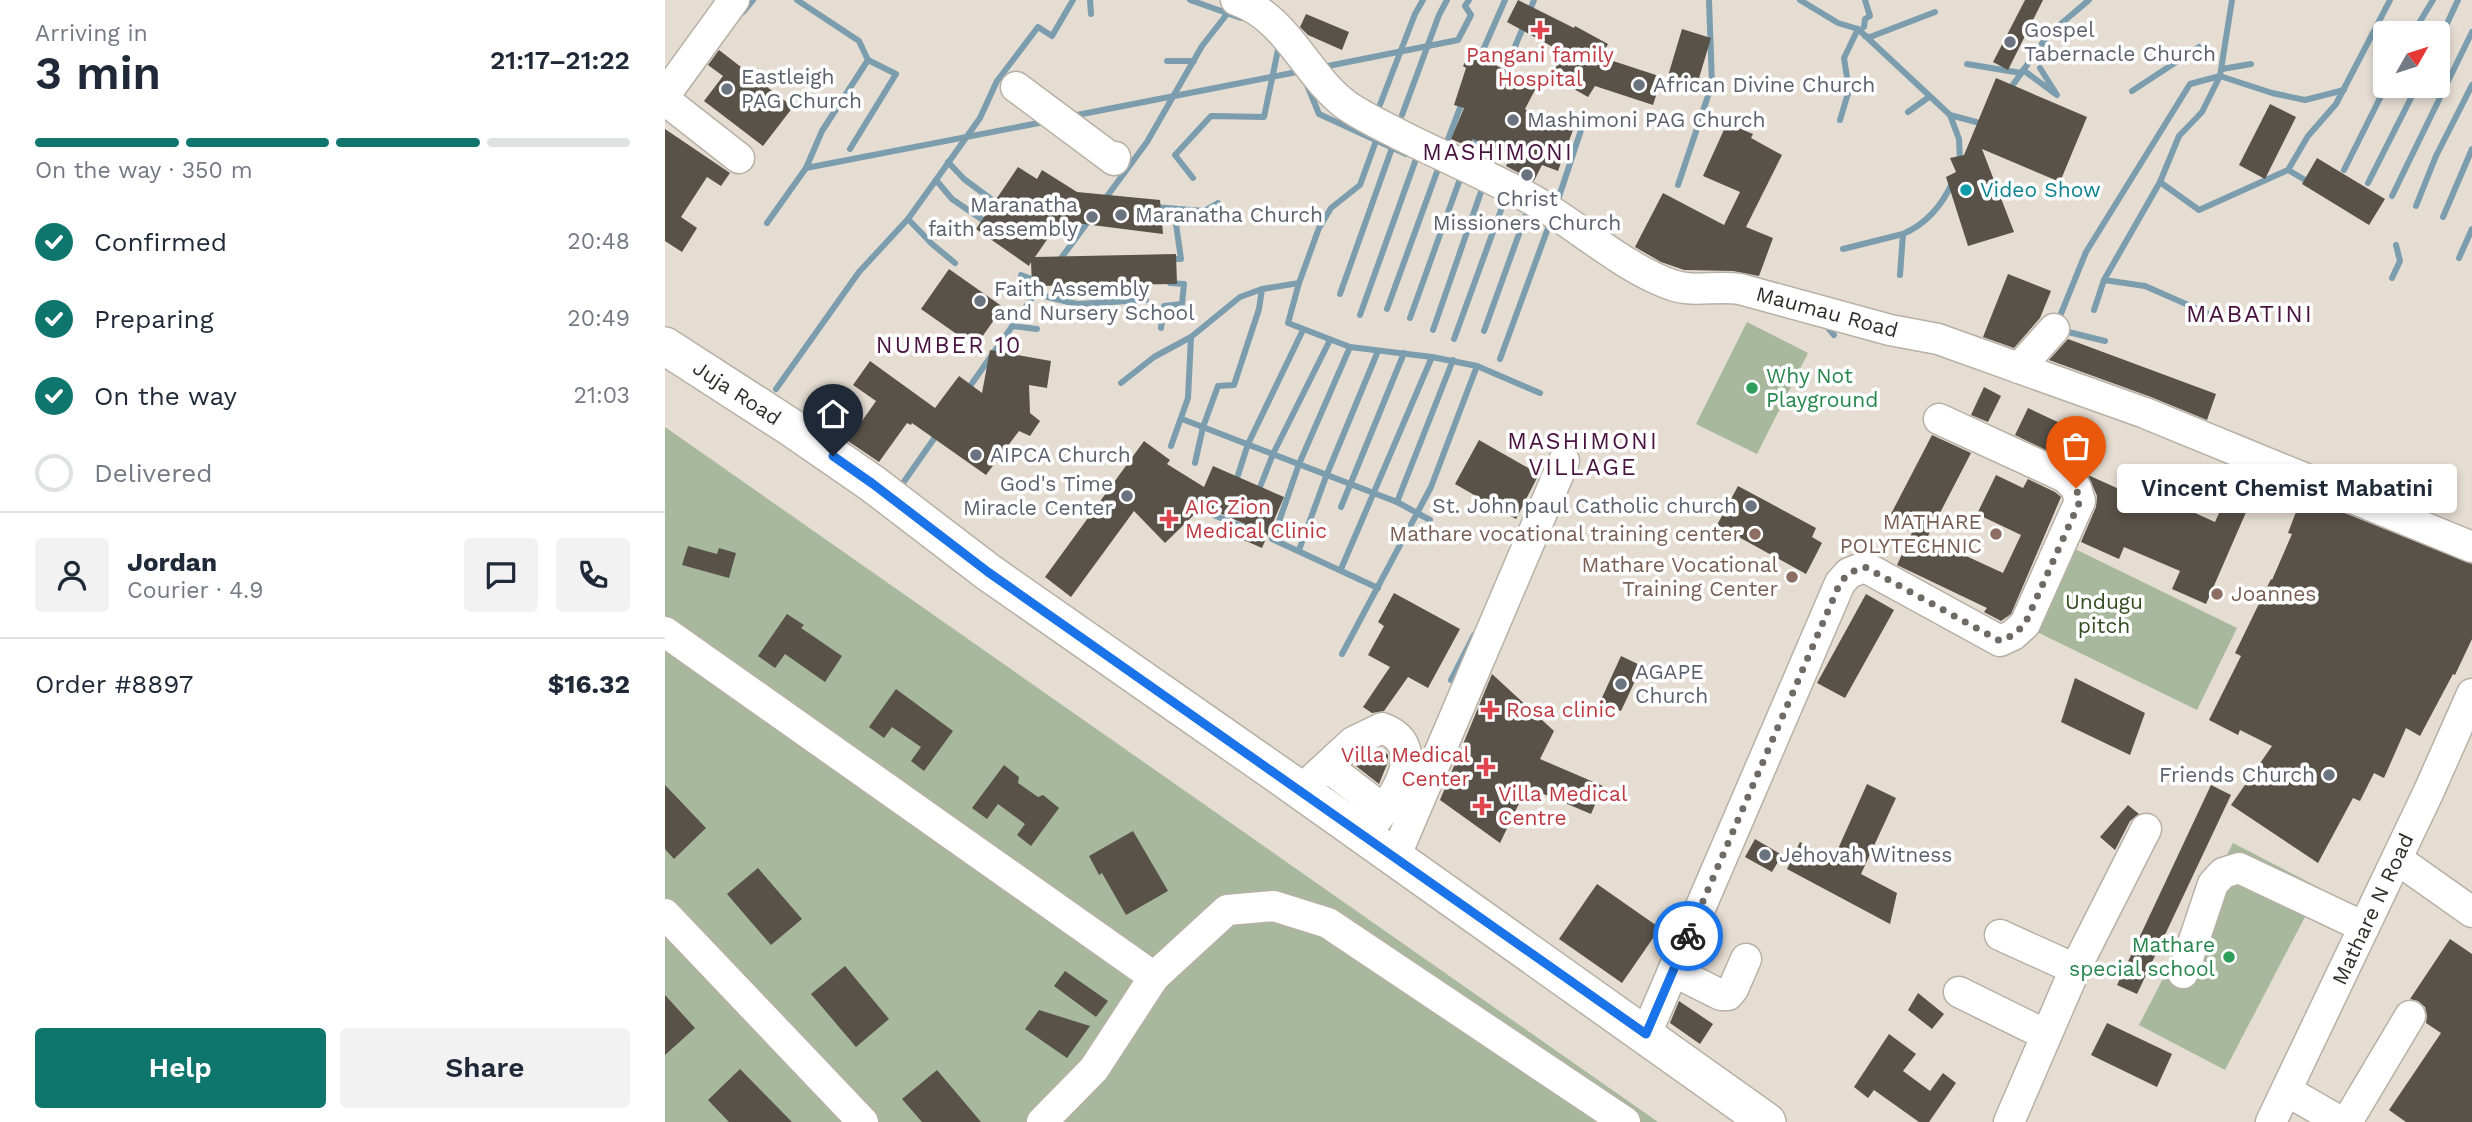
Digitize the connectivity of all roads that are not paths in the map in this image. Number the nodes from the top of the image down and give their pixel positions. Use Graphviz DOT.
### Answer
graph roads {
  1 [pos="734,0"];
  2 [pos="1236,0"];
  3 [pos="1016,87"];
  4 [pos="665,97"];
  5 [pos="1115,157"];
  6 [pos="739,158"];
  7 [pos="2055,329"];
  8 [pos="665,346"];
  9 [pos="2019,368"];
  10 [pos="1939,419"];
  11 [pos="1564,461"];
  12 [pos="2472,547"];
  13 [pos="665,632"];
  14 [pos="2472,694"];
  15 [pos="1328,767"];
  16 [pos="1300,791"];
  17 [pos="1374,823"];
  18 [pos="2146,829"];
  19 [pos="1395,857"];
  20 [pos="2397,859"];
  21 [pos="2472,912"];
  22 [pos="665,914"];
  23 [pos="2364,927"];
  24 [pos="2000,935"];
  25 [pos="1746,959"];
  26 [pos="2075,969"];
  27 [pos="1673,971"];
  28 [pos="2183,973"];
  29 [pos="1154,977"];
  30 [pos="1959,992"];
  31 [pos="2410,1016"];
  32 [pos="1646,1034"];
  33 [pos="2046,1035"];
  34 [pos="2287,1091"];
  35 [pos="863,1122"];
  36 [pos="1042,1122"];
  37 [pos="1625,1122"];
  38 [pos="1767,1122"];
  39 [pos="2009,1122"];
  40 [pos="2271,1122"];
  41 [pos="2341,1122"];
  42 [pos="2347,1122"];
  1 -- 4 [label="street"];
  2 -- 9 [label="street, Maumau Road"];
  3 -- 5 [label="street"];
  4 -- 6 [label="street"];
  7 -- 9 [label="street"];
  8 -- 16 [label="main road, Juja Road"];
  9 -- 12 [label="street, Maumau Road"];
  10 -- 27 [label="street"];
  11 -- 19 [label="street"];
  13 -- 29 [label="street"];
  14 -- 20 [label="street, Mathare N Road"];
  15 -- 16 [label="street"];
  15 -- 17 [label="street"];
  15 -- 17 [label="street"];
  16 -- 17 [label="main road, Juja Road"];
  17 -- 19 [label="main road, Juja Road"];
  18 -- 26 [label="street"];
  19 -- 32 [label="main road, Juja Road"];
  20 -- 21 [label="street"];
  20 -- 23 [label="street, Mathare N Road"];
  22 -- 35 [label="street"];
  23 -- 28 [label="street"];
  23 -- 34 [label="street, Mathare N Road"];
  24 -- 26 [label="street"];
  25 -- 27 [label="street"];
  26 -- 33 [label="street"];
  27 -- 32 [label="street"];
  29 -- 36 [label="street"];
  29 -- 37 [label="street"];
  30 -- 33 [label="street"];
  31 -- 42 [label="street"];
  32 -- 38 [label="main road, Juja Road"];
  33 -- 39 [label="street"];
  34 -- 40 [label="street, Mathare N Road"];
  34 -- 41 [label="street"];
}
